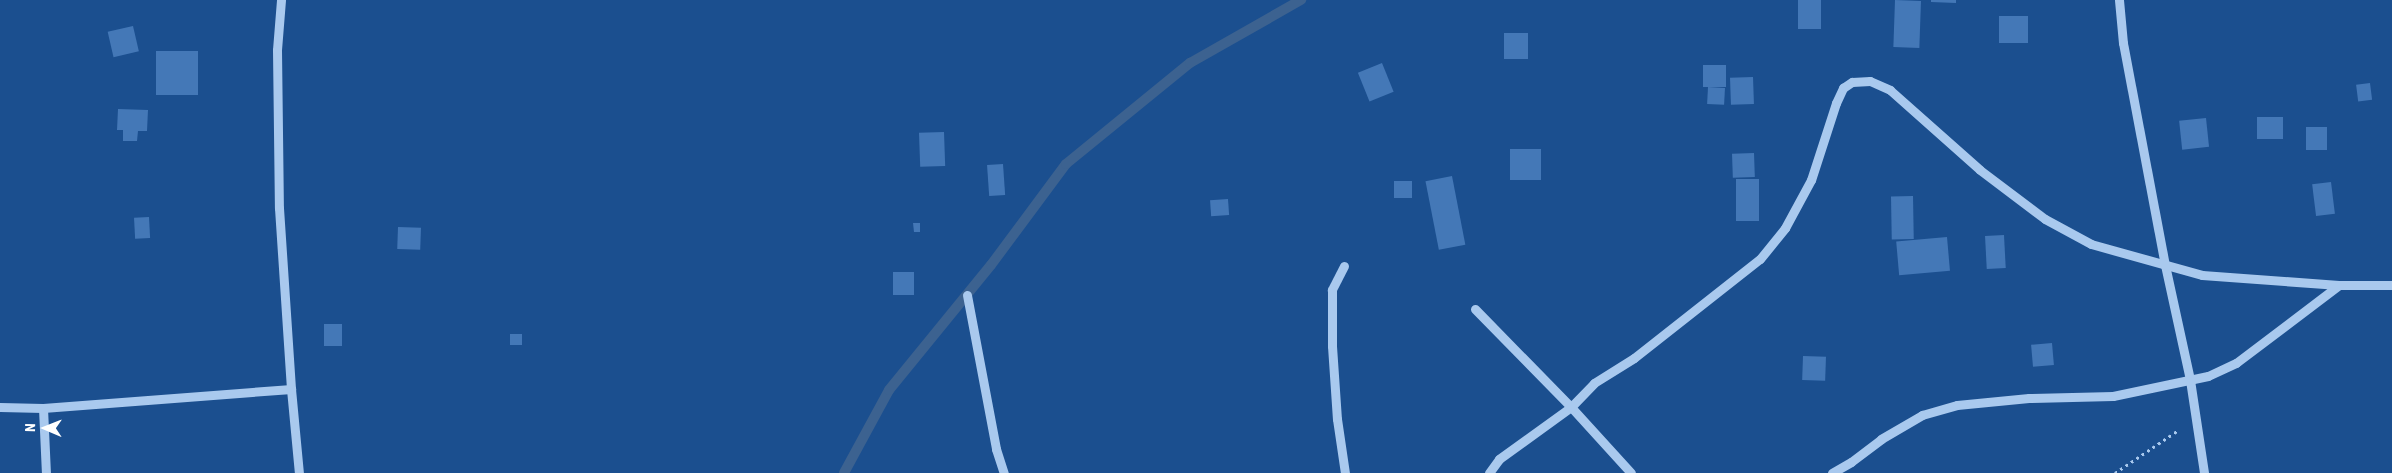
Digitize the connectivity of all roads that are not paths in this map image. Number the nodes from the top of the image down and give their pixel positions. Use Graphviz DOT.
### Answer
graph roads {
  1 [pos="281,0"];
  2 [pos="2118,0"];
  3 [pos="2165,265"];
  4 [pos="1344,266"];
  5 [pos="2339,285"];
  6 [pos="2392,285"];
  7 [pos="967,295"];
  8 [pos="1475,309"];
  9 [pos="2190,380"];
  10 [pos="291,389"];
  11 [pos="1570,407"];
  12 [pos="0,408"];
  13 [pos="43,408"];
  14 [pos="46,473"];
  15 [pos="300,473"];
  16 [pos="1004,473"];
  17 [pos="1344,473"];
  18 [pos="1489,473"];
  19 [pos="1631,473"];
  20 [pos="1832,473"];
  21 [pos="2204,473"];
  1 -- 10 [label="street"];
  2 -- 3 [label="street"];
  3 -- 5 [label="street"];
  3 -- 9 [label="street"];
  3 -- 11 [label="street"];
  4 -- 17 [label="street"];
  5 -- 6 [label="street"];
  5 -- 9 [label="street"];
  7 -- 16 [label="street"];
  8 -- 11 [label="street"];
  9 -- 20 [label="street"];
  9 -- 21 [label="street"];
  10 -- 13 [label="street"];
  10 -- 15 [label="street"];
  11 -- 18 [label="street"];
  11 -- 19 [label="street"];
  12 -- 13 [label="street"];
  13 -- 14 [label="street"];
}
